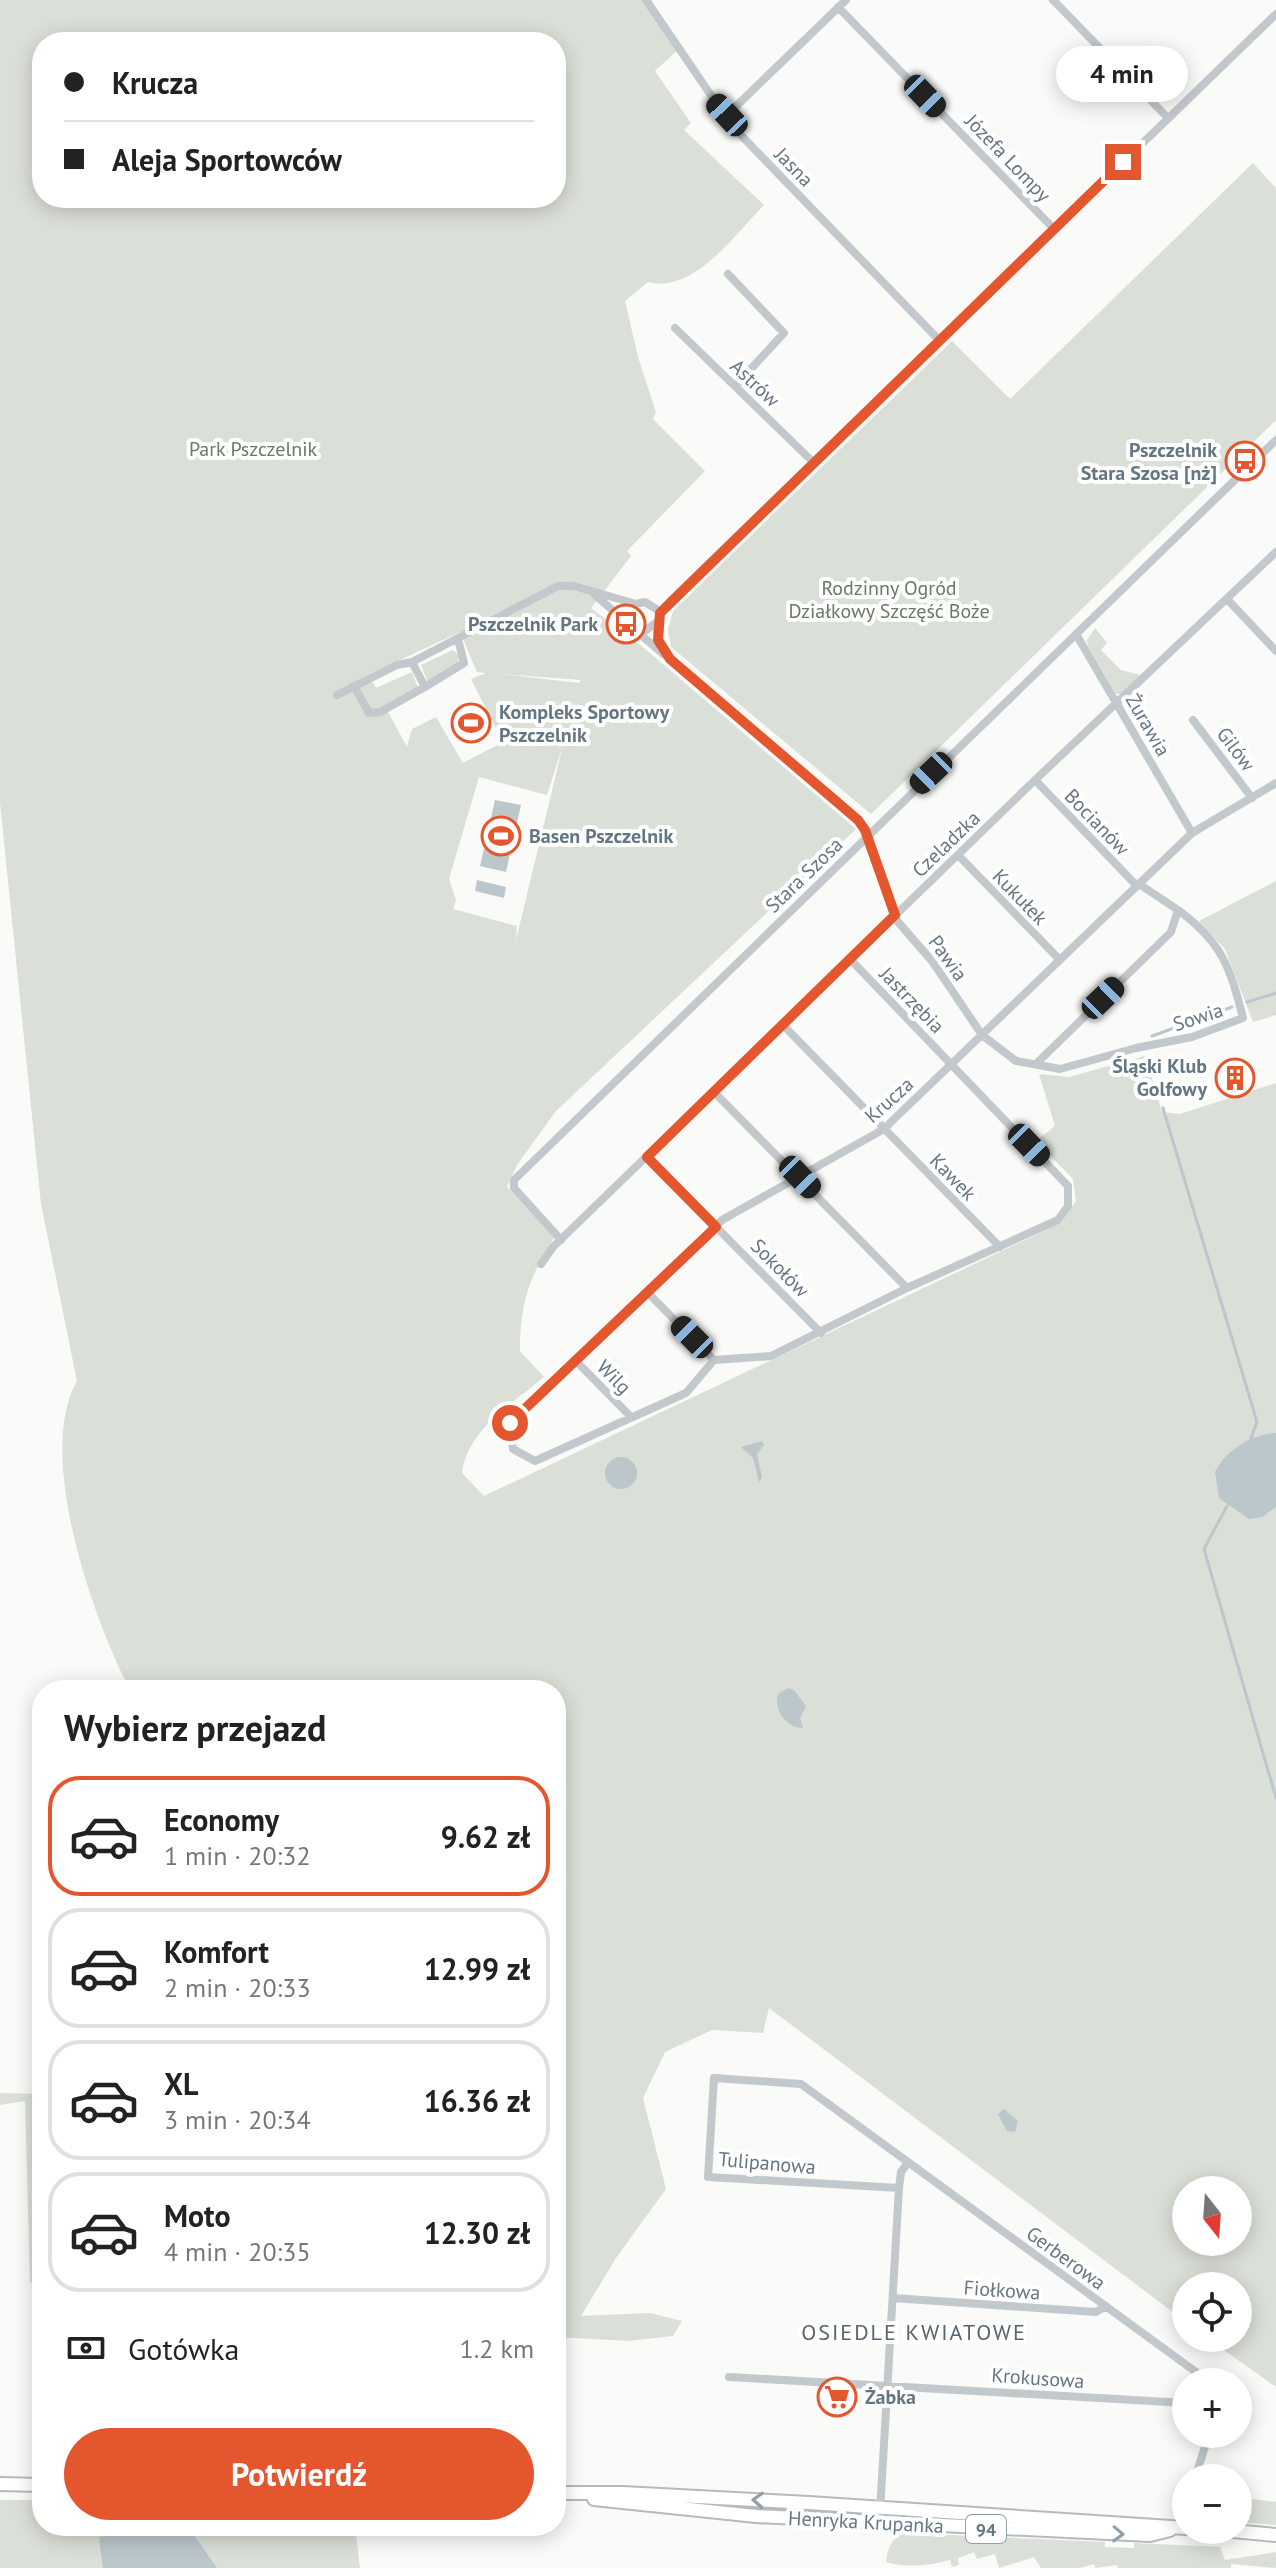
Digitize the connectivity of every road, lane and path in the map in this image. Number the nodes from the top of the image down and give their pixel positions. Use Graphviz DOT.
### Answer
graph roads {
  1 [pos="646,0"];
  2 [pos="846,0"];
  3 [pos="1053,0"];
  4 [pos="838,7"];
  5 [pos="1276,14"];
  6 [pos="727,115"];
  7 [pos="1168,118"];
  8 [pos="1054,229"];
  9 [pos="728,274"];
  10 [pos="675,328"];
  11 [pos="939,340"];
  12 [pos="736,385"];
  13 [pos="1276,440"];
  14 [pos="813,462"];
  15 [pos="1276,552"];
  16 [pos="594,595"];
  17 [pos="1227,599"];
  18 [pos="636,604"];
  19 [pos="661,612"];
  20 [pos="657,622"];
  21 [pos="626,624"];
  22 [pos="635,633"];
  23 [pos="1076,634"];
  24 [pos="458,639"];
  25 [pos="1276,651"];
  26 [pos="670,659"];
  27 [pos="412,662"];
  28 [pos="354,686"];
  29 [pos="425,687"];
  30 [pos="337,695"];
  31 [pos="1117,703"];
  32 [pos="1193,720"];
  33 [pos="1035,780"];
  34 [pos="1276,783"];
  35 [pos="1252,798"];
  36 [pos="1192,833"];
  37 [pos="867,835"];
  38 [pos="958,855"];
  39 [pos="1138,885"];
  40 [pos="1178,910"];
  41 [pos="895,915"];
  42 [pos="850,959"];
  43 [pos="1060,960"];
  44 [pos="783,1025"];
  45 [pos="982,1035"];
  46 [pos="952,1064"];
  47 [pos="1036,1064"];
  48 [pos="714,1092"];
  49 [pos="884,1129"];
  50 [pos="647,1157"];
  51 [pos="800,1177"];
  52 [pos="716,1227"];
  53 [pos="561,1240"];
  54 [pos="1000,1247"];
  55 [pos="541,1264"];
  56 [pos="907,1288"];
  57 [pos="648,1293"];
  58 [pos="821,1333"];
  59 [pos="575,1360"];
  60 [pos="714,1360"];
  61 [pos="631,1417"];
  62 [pos="907,2164"];
  63 [pos="899,2188"];
  64 [pos="893,2298"];
  65 [pos="1106,2306"];
  66 [pos="1191,2368"];
  67 [pos="729,2377"];
  68 [pos="888,2385"];
  69 [pos="1172,2402"];
  70 [pos="0,2484"];
  71 [pos="32,2485"];
  72 [pos="566,2494"];
  73 [pos="566,2495"];
  74 [pos="881,2508"];
  75 [pos="876,2522"];
  76 [pos="1172,2527"];
  77 [pos="1172,2530"];
  78 [pos="1252,2533"];
  79 [pos="1276,2535"];
  1 -- 6 [label="street, Jasna"];
  2 -- 4 [label="street"];
  3 -- 7 [label="street"];
  4 -- 6 [label="street"];
  4 -- 8 [label="street, Józefa Lompy"];
  5 -- 7 [label="street"];
  6 -- 11 [label="street, Jasna"];
  7 -- 8 [label="street"];
  8 -- 11 [label="street"];
  9 -- 12 [label="street"];
  10 -- 12 [label="street, Astrów"];
  11 -- 14 [label="street"];
  12 -- 14 [label="street, Astrów"];
  13 -- 23 [label="street, Stara Szosa"];
  14 -- 19 [label="street"];
  15 -- 17 [label="street, Czeladzka"];
  16 -- 18 [label="street"];
  16 -- 21 [label="street"];
  16 -- 24 [label="street"];
  17 -- 25 [label="street"];
  17 -- 31 [label="street, Czeladzka"];
  18 -- 19 [label="street"];
  18 -- 21 [label="street"];
  19 -- 20 [label="street"];
  20 -- 22 [label="street"];
  20 -- 26 [label="street, Pawia"];
  21 -- 22 [label="street"];
  22 -- 26 [label="street"];
  23 -- 31 [label="street, Żurawia"];
  23 -- 37 [label="street, Stara Szosa"];
  24 -- 27 [label="street"];
  24 -- 29 [label="street"];
  26 -- 37 [label="street, Pawia"];
  27 -- 28 [label="street"];
  27 -- 29 [label="street"];
  28 -- 29 [label="street"];
  28 -- 30 [label="street"];
  31 -- 33 [label="street, Czeladzka"];
  31 -- 36 [label="street, Żurawia"];
  32 -- 35 [label="street, Gilów"];
  33 -- 38 [label="street, Czeladzka"];
  33 -- 39 [label="street, Bocianów"];
  34 -- 35 [label="street, Krucza"];
  35 -- 36 [label="street, Krucza"];
  36 -- 39 [label="street, Krucza"];
  37 -- 41 [label="street, Pawia"];
  37 -- 53 [label="street, Stara Szosa"];
  38 -- 41 [label="street, Czeladzka"];
  38 -- 43 [label="street, Kukułek"];
  39 -- 40 [label="street, Sowia"];
  39 -- 43 [label="street, Krucza"];
  40 -- 47 [label="street"];
  40 -- 47 [label="street, Sowia"];
  41 -- 42 [label="street, Czeladzka"];
  41 -- 45 [label="street, Pawia"];
  42 -- 44 [label="street, Czeladzka"];
  42 -- 46 [label="street, Jastrzębia"];
  43 -- 45 [label="street, Krucza"];
  44 -- 48 [label="street, Czeladzka"];
  44 -- 49 [label="street, Kawek"];
  45 -- 46 [label="street, Krucza"];
  45 -- 47 [label="street, Sowia"];
  46 -- 49 [label="street, Krucza"];
  46 -- 54 [label="street, Jastrzębia"];
  48 -- 50 [label="street, Czeladzka"];
  48 -- 51 [label="street"];
  49 -- 51 [label="street, Krucza"];
  49 -- 54 [label="street, Kawek"];
  50 -- 52 [label="street, Sokołów"];
  50 -- 53 [label="street, Czeladzka"];
  51 -- 52 [label="street, Krucza"];
  51 -- 56 [label="street"];
  52 -- 57 [label="street, Krucza"];
  52 -- 58 [label="street, Sokołów"];
  53 -- 55 [label="street, Czeladzka"];
  54 -- 56 [label="street"];
  56 -- 58 [label="street"];
  57 -- 59 [label="street, Krucza"];
  57 -- 60 [label="street"];
  58 -- 60 [label="street"];
  59 -- 61 [label="street, Wilg"];
  59 -- 61 [label="street, Krucza"];
  60 -- 61 [label="street"];
  62 -- 63 [label="street"];
  62 -- 63 [label="street, Tulipanowa"];
  62 -- 65 [label="street, Gerberowa"];
  63 -- 64 [label="street"];
  64 -- 65 [label="street, Fiołkowa"];
  64 -- 68 [label="street"];
  65 -- 66 [label="street, Gerberowa"];
  67 -- 68 [label="street, Krokusowa"];
  68 -- 69 [label="street, Krokusowa"];
  68 -- 74 [label="street"];
  70 -- 71 [label="main road"];
  74 -- 72 [label="main road, Henryka Krupanka / 94, one-way"];
  73 -- 75 [label="main road, Henryka Krupanka / 94"];
  74 -- 75 [label="street"];
  74 -- 76 [label="main road, Henryka Krupanka / 94"];
  75 -- 77 [label="main road, Henryka Krupanka / 94, one-way"];
  78 -- 79 [label="main road"];
}
